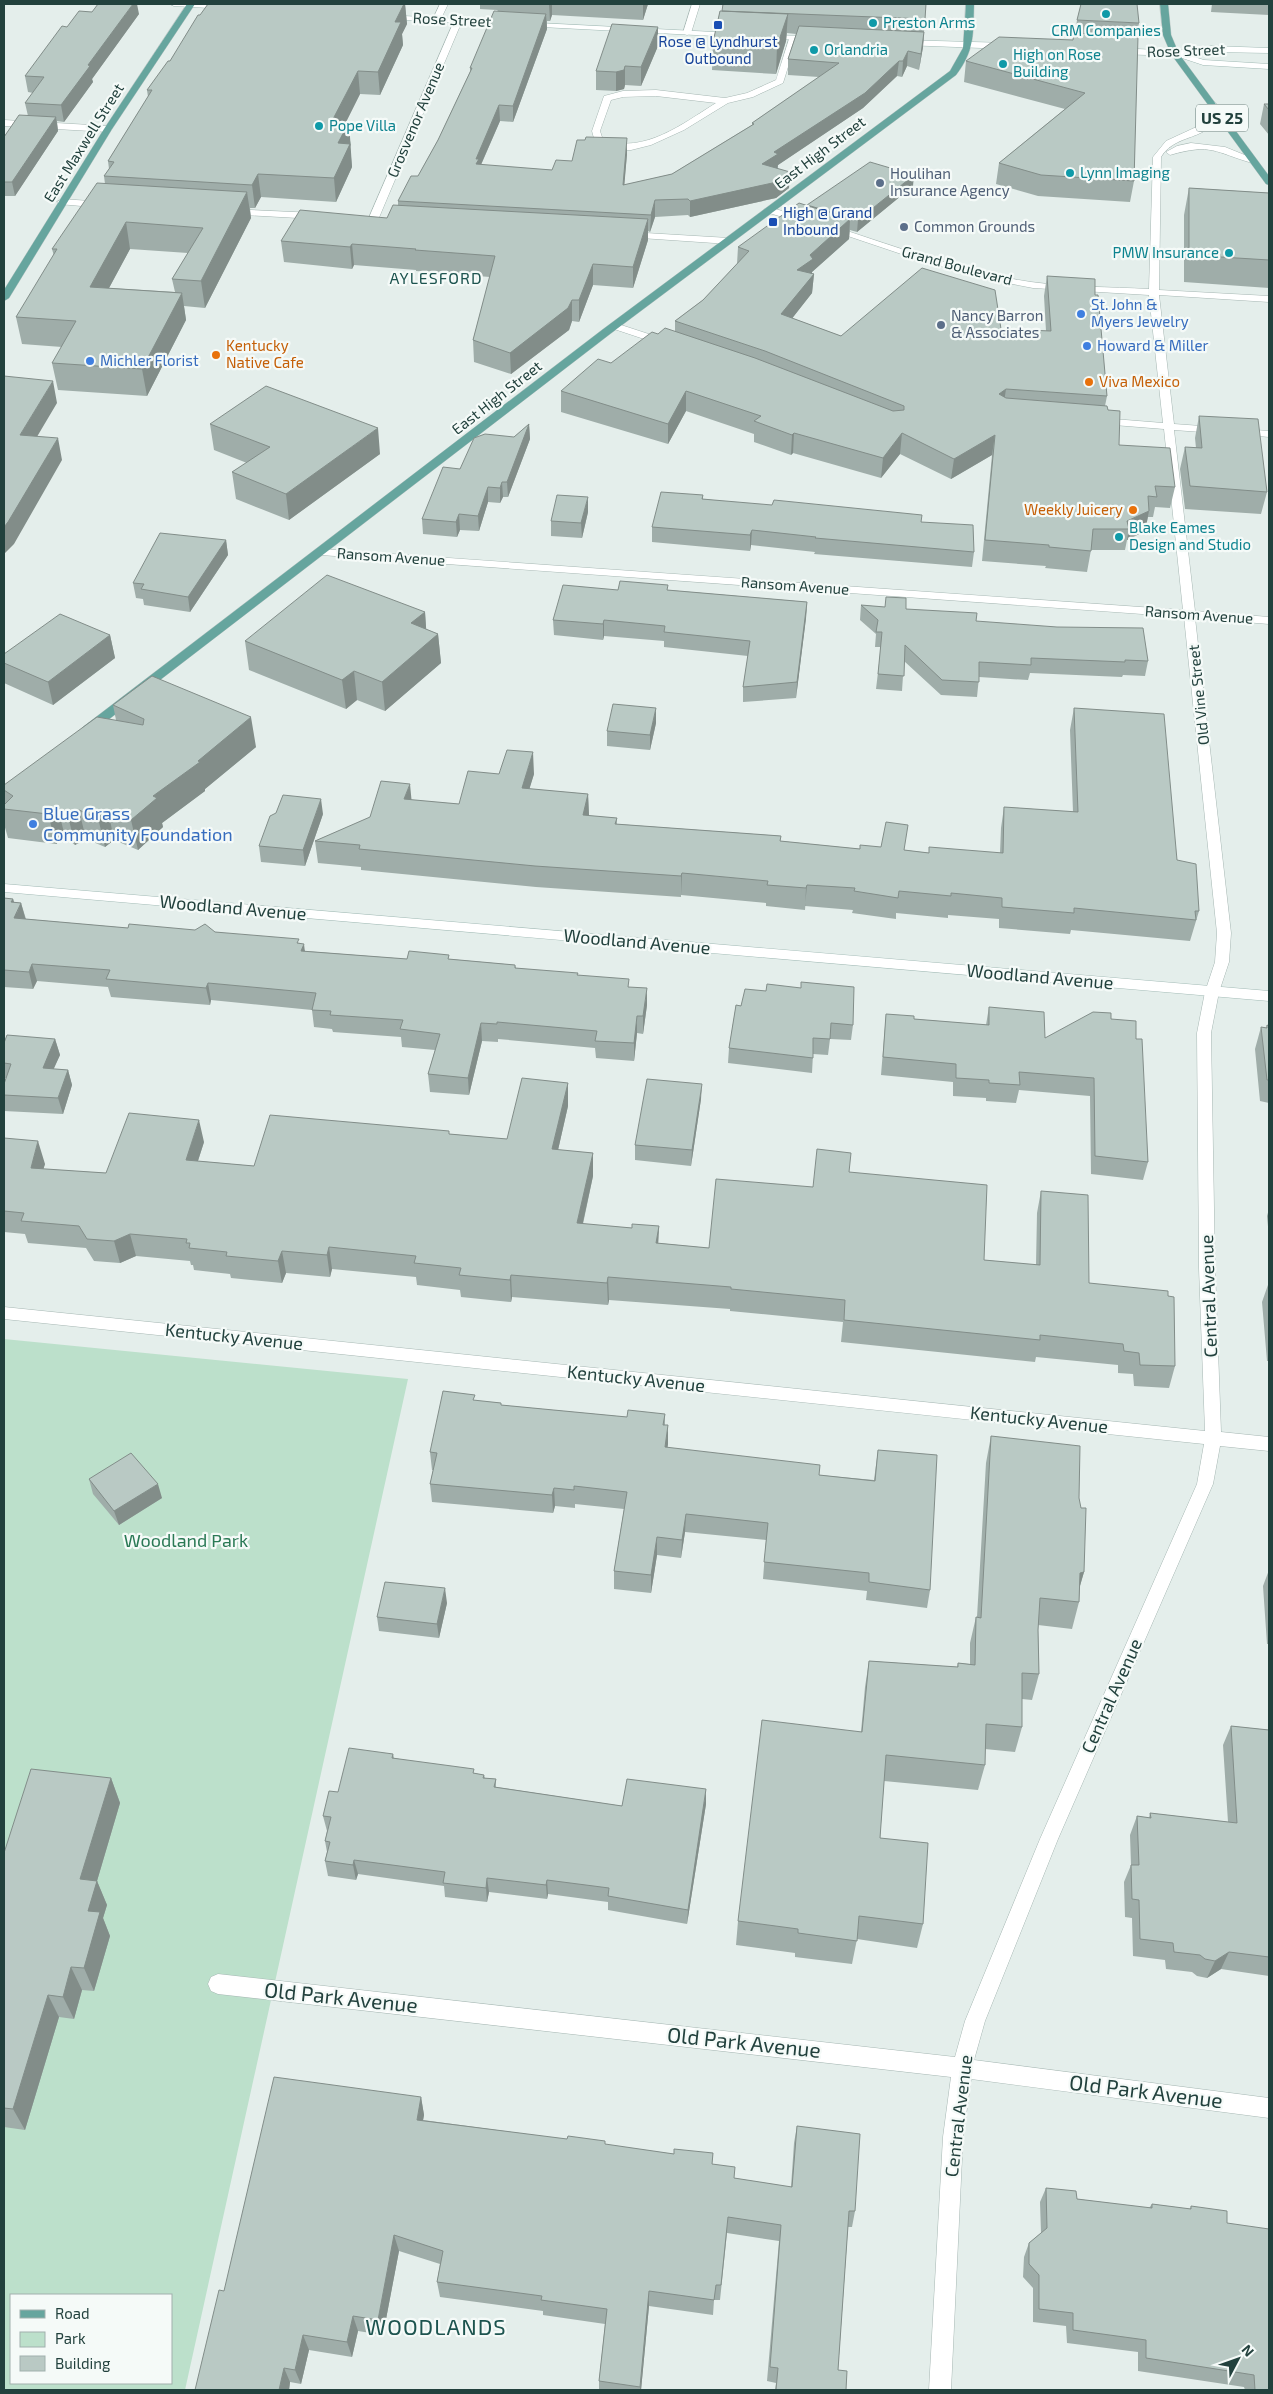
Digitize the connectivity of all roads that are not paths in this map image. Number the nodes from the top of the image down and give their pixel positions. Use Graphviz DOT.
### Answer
graph roads {
  1 [pos="174,4"];
  2 [pos="190,4"];
  3 [pos="444,4"];
  4 [pos="696,4"];
  5 [pos="970,4"];
  6 [pos="1164,4"];
  7 [pos="236,7"];
  8 [pos="378,16"];
  9 [pos="437,19"];
  10 [pos="458,21"];
  11 [pos="687,33"];
  12 [pos="745,36"];
  13 [pos="755,36"];
  14 [pos="792,38"];
  15 [pos="826,38"];
  16 [pos="892,41"];
  17 [pos="970,45"];
  18 [pos="1017,46"];
  19 [pos="1111,51"];
  20 [pos="1269,51"];
  21 [pos="1175,54"];
  22 [pos="1269,67"];
  23 [pos="725,100"];
  24 [pos="1212,103"];
  25 [pos="4,123"];
  26 [pos="108,129"];
  27 [pos="1157,157"];
  28 [pos="1252,160"];
  29 [pos="1269,182"];
  30 [pos="62,202"];
  31 [pos="110,205"];
  32 [pos="769,210"];
  33 [pos="216,211"];
  34 [pos="322,217"];
  35 [pos="388,220"];
  36 [pos="619,234"];
  37 [pos="729,241"];
  38 [pos="8,286"];
  39 [pos="1154,292"];
  40 [pos="4,298"];
  41 [pos="1269,299"];
  42 [pos="615,326"];
  43 [pos="677,347"];
  44 [pos="1092,421"];
  45 [pos="1169,427"];
  46 [pos="1269,434"];
  47 [pos="321,552"];
  48 [pos="1190,615"];
  49 [pos="1269,620"];
  50 [pos="76,739"];
  51 [pos="4,888"];
  52 [pos="1212,992"];
  53 [pos="1269,996"];
  54 [pos="4,1313"];
  55 [pos="1213,1439"];
  56 [pos="1269,1444"];
  57 [pos="218,1984"];
  58 [pos="962,2068"];
  59 [pos="1269,2108"];
  60 [pos="940,2390"];
  1 -- 2 [label="street"];
  2 -- 7 [label="street"];
  2 -- 26 [label="main road, East Maxwell Street"];
  3 -- 9 [label="street"];
  4 -- 11 [label="street"];
  5 -- 17 [label="main road, East High Street"];
  6 -- 21 [label="main road, US 25"];
  8 -- 9 [label="street, Rose Street"];
  9 -- 10 [label="street, Rose Street"];
  10 -- 11 [label="street, Rose Street"];
  10 -- 35 [label="street, Grosvenor Avenue"];
  11 -- 12 [label="street, Rose Street"];
  13 -- 14 [label="street"];
  14 -- 15 [label="street"];
  14 -- 23 [label="street"];
  16 -- 17 [label="street"];
  17 -- 18 [label="street"];
  17 -- 32 [label="main road, East High Street"];
  19 -- 21 [label="street, Rose Street"];
  20 -- 21 [label="street, Rose Street"];
  21 -- 22 [label="street"];
  21 -- 24 [label="main road, US 25"];
  23 -- 23 [label="street"];
  24 -- 27 [label="street"];
  24 -- 28 [label="main road, US 25"];
  25 -- 26 [label="street"];
  26 -- 30 [label="main road, East Maxwell Street"];
  27 -- 28 [label="street"];
  27 -- 39 [label="street, Old Vine Street"];
  28 -- 29 [label="main road, US 25"];
  30 -- 31 [label="street"];
  30 -- 38 [label="main road, East Maxwell Street"];
  32 -- 37 [label="main road, East High Street"];
  32 -- 39 [label="street, Grand Boulevard"];
  33 -- 34 [label="street"];
  36 -- 37 [label="street"];
  37 -- 42 [label="main road, East High Street"];
  38 -- 40 [label="main road, East Maxwell Street"];
  39 -- 41 [label="street, Grand Boulevard"];
  39 -- 45 [label="street, Old Vine Street"];
  42 -- 43 [label="street"];
  42 -- 47 [label="main road, East High Street"];
  44 -- 45 [label="street"];
  45 -- 46 [label="street"];
  45 -- 48 [label="street, Old Vine Street"];
  47 -- 48 [label="street, Ransom Avenue"];
  47 -- 50 [label="main road, East High Street"];
  48 -- 49 [label="street, Ransom Avenue"];
  48 -- 52 [label="street, Old Vine Street"];
  51 -- 52 [label="street, Woodland Avenue"];
  52 -- 53 [label="street, Woodland Avenue"];
  52 -- 55 [label="street, Central Avenue"];
  54 -- 55 [label="street, Kentucky Avenue"];
  55 -- 56 [label="street, Kentucky Avenue"];
  55 -- 58 [label="street, Central Avenue"];
  57 -- 58 [label="street, Old Park Avenue"];
  58 -- 59 [label="street, Old Park Avenue"];
  58 -- 60 [label="street, Central Avenue"];
}
